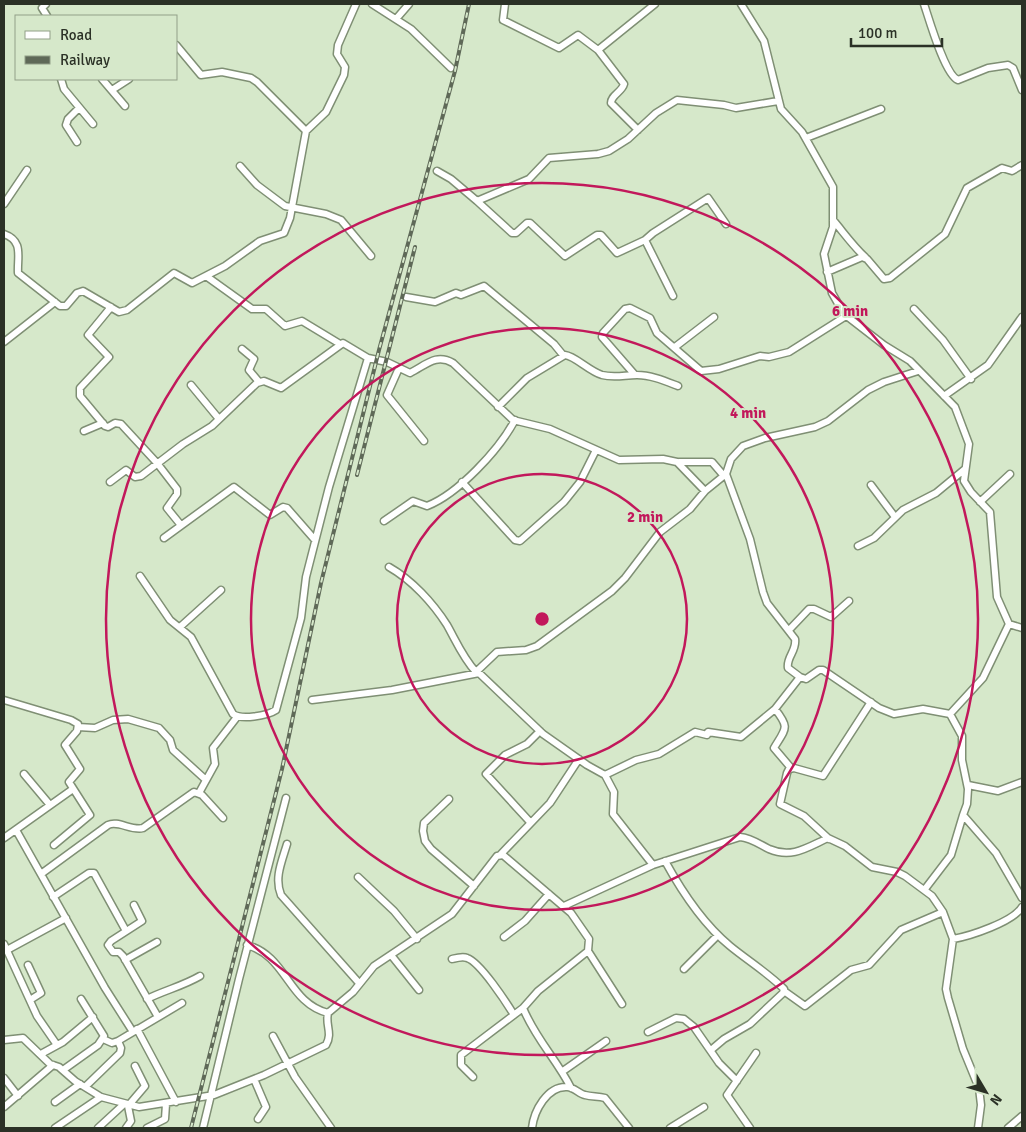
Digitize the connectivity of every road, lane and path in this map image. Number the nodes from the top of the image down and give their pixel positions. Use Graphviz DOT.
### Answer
graph roads {
  1 [pos="46,4"];
  2 [pos="356,4"];
  3 [pos="372,4"];
  4 [pos="409,4"];
  5 [pos="505,4"];
  6 [pos="655,4"];
  7 [pos="741,4"];
  8 [pos="924,4"];
  9 [pos="46,15"];
  10 [pos="396,19"];
  11 [pos="178,48"];
  12 [pos="598,50"];
  13 [pos="451,68"];
  14 [pos="61,80"];
  15 [pos="103,80"];
  16 [pos="128,80"];
  17 [pos="112,90"];
  18 [pos="1022,90"];
  19 [pos="778,101"];
  20 [pos="126,106"];
  21 [pos="79,108"];
  22 [pos="881,109"];
  23 [pos="93,124"];
  24 [pos="638,130"];
  25 [pos="306,131"];
  26 [pos="806,138"];
  27 [pos="77,142"];
  28 [pos="1022,165"];
  29 [pos="240,166"];
  30 [pos="27,170"];
  31 [pos="437,171"];
  32 [pos="477,201"];
  33 [pos="4,204"];
  34 [pos="291,208"];
  35 [pos="833,220"];
  36 [pos="726,224"];
  37 [pos="4,234"];
  38 [pos="645,240"];
  39 [pos="371,256"];
  40 [pos="865,257"];
  41 [pos="827,272"];
  42 [pos="206,276"];
  43 [pos="673,296"];
  44 [pos="406,297"];
  45 [pos="55,302"];
  46 [pos="111,307"];
  47 [pos="914,309"];
  48 [pos="846,316"];
  49 [pos="714,317"];
  50 [pos="1022,317"];
  51 [pos="4,342"];
  52 [pos="340,344"];
  53 [pos="675,347"];
  54 [pos="242,349"];
  55 [pos="563,355"];
  56 [pos="368,358"];
  57 [pos="400,368"];
  58 [pos="918,371"];
  59 [pos="635,375"];
  60 [pos="971,379"];
  61 [pos="260,382"];
  62 [pos="191,385"];
  63 [pos="678,386"];
  64 [pos="944,396"];
  65 [pos="498,407"];
  66 [pos="220,419"];
  67 [pos="103,423"];
  68 [pos="513,423"];
  69 [pos="84,431"];
  70 [pos="424,440"];
  71 [pos="594,455"];
  72 [pos="677,462"];
  73 [pos="157,463"];
  74 [pos="965,469"];
  75 [pos="1010,474"];
  76 [pos="725,475"];
  77 [pos="110,482"];
  78 [pos="462,482"];
  79 [pos="870,485"];
  80 [pos="705,491"];
  81 [pos="980,502"];
  82 [pos="895,517"];
  83 [pos="384,521"];
  84 [pos="180,524"];
  85 [pos="164,538"];
  86 [pos="315,540"];
  87 [pos="858,546"];
  88 [pos="389,567"];
  89 [pos="140,576"];
  90 [pos="221,590"];
  91 [pos="849,601"];
  92 [pos="1008,624"];
  93 [pos="180,627"];
  94 [pos="1022,627"];
  95 [pos="789,630"];
  96 [pos="476,672"];
  97 [pos="800,677"];
  98 [pos="4,700"];
  99 [pos="312,700"];
  100 [pos="870,702"];
  101 [pos="775,709"];
  102 [pos="950,714"];
  103 [pos="237,716"];
  104 [pos="78,727"];
  105 [pos="540,731"];
  106 [pos="579,759"];
  107 [pos="789,770"];
  108 [pos="24,774"];
  109 [pos="605,775"];
  110 [pos="206,780"];
  111 [pos="1022,782"];
  112 [pos="74,789"];
  113 [pos="968,790"];
  114 [pos="199,793"];
  115 [pos="286,798"];
  116 [pos="449,799"];
  117 [pos="50,805"];
  118 [pos="963,815"];
  119 [pos="223,818"];
  120 [pos="530,822"];
  121 [pos="16,830"];
  122 [pos="4,838"];
  123 [pos="829,839"];
  124 [pos="287,844"];
  125 [pos="54,845"];
  126 [pos="500,855"];
  127 [pos="665,860"];
  128 [pos="653,865"];
  129 [pos="41,874"];
  130 [pos="358,877"];
  131 [pos="474,886"];
  132 [pos="924,890"];
  133 [pos="549,894"];
  134 [pos="1022,897"];
  135 [pos="53,898"];
  136 [pos="134,905"];
  137 [pos="564,906"];
  138 [pos="1022,910"];
  139 [pos="943,912"];
  140 [pos="66,918"];
  141 [pos="126,931"];
  142 [pos="718,935"];
  143 [pos="504,937"];
  144 [pos="417,939"];
  145 [pos="953,940"];
  146 [pos="157,942"];
  147 [pos="247,945"];
  148 [pos="5,947"];
  149 [pos="588,951"];
  150 [pos="391,955"];
  151 [pos="452,959"];
  152 [pos="125,960"];
  153 [pos="28,965"];
  154 [pos="684,969"];
  155 [pos="200,976"];
  156 [pos="359,983"];
  157 [pos="419,990"];
  158 [pos="784,991"];
  159 [pos="81,999"];
  160 [pos="148,999"];
  161 [pos="30,1000"];
  162 [pos="182,1004"];
  163 [pos="622,1004"];
  164 [pos="523,1008"];
  165 [pos="328,1013"];
  166 [pos="514,1015"];
  167 [pos="93,1017"];
  168 [pos="158,1017"];
  169 [pos="135,1030"];
  170 [pos="648,1032"];
  171 [pos="273,1036"];
  172 [pos="103,1039"];
  173 [pos="4,1040"];
  174 [pos="118,1041"];
  175 [pos="606,1041"];
  176 [pos="57,1046"];
  177 [pos="711,1050"];
  178 [pos="756,1052"];
  179 [pos="41,1054"];
  180 [pos="288,1063"];
  181 [pos="53,1065"];
  182 [pos="135,1066"];
  183 [pos="63,1070"];
  184 [pos="563,1071"];
  185 [pos="474,1077"];
  186 [pos="4,1078"];
  187 [pos="254,1079"];
  188 [pos="737,1081"];
  189 [pos="83,1086"];
  190 [pos="571,1088"];
  191 [pos="18,1096"];
  192 [pos="211,1096"];
  193 [pos="102,1098"];
  194 [pos="55,1102"];
  195 [pos="176,1102"];
  196 [pos="166,1104"];
  197 [pos="126,1105"];
  198 [pos="4,1107"];
  199 [pos="704,1107"];
  200 [pos="1022,1116"];
  201 [pos="258,1119"];
  202 [pos="329,1127"];
  203 [pos="55,1128"];
  204 [pos="98,1128"];
  205 [pos="126,1128"];
  206 [pos="147,1128"];
  207 [pos="203,1128"];
  208 [pos="532,1128"];
  209 [pos="629,1128"];
  210 [pos="670,1128"];
  211 [pos="750,1128"];
  212 [pos="978,1128"];
  213 [pos="1008,1128"];
  1 -- 9 [label="street"];
  2 -- 25 [label="street"];
  3 -- 10 [label="street"];
  4 -- 10 [label="street"];
  5 -- 12 [label="street"];
  6 -- 12 [label="street"];
  7 -- 19 [label="street"];
  8 -- 18 [label="street"];
  10 -- 13 [label="street"];
  11 -- 25 [label="street"];
  12 -- 24 [label="street"];
  14 -- 21 [label="street"];
  15 -- 17 [label="street"];
  16 -- 17 [label="street"];
  17 -- 20 [label="street"];
  19 -- 24 [label="street"];
  19 -- 26 [label="street"];
  21 -- 23 [label="street"];
  21 -- 27 [label="street"];
  22 -- 26 [label="street"];
  24 -- 32 [label="street"];
  25 -- 34 [label="street"];
  26 -- 35 [label="street"];
  28 -- 40 [label="street"];
  29 -- 34 [label="street"];
  30 -- 33 [label="street"];
  31 -- 32 [label="street"];
  32 -- 38 [label="street"];
  34 -- 39 [label="street"];
  34 -- 42 [label="street"];
  35 -- 40 [label="street"];
  35 -- 41 [label="street"];
  36 -- 38 [label="street"];
  37 -- 45 [label="street"];
  38 -- 43 [label="street"];
  40 -- 41 [label="street"];
  41 -- 48 [label="street"];
  42 -- 46 [label="street"];
  42 -- 52 [label="street"];
  44 -- 55 [label="street"];
  45 -- 46 [label="street"];
  45 -- 51 [label="street"];
  46 -- 67 [label="street"];
  47 -- 60 [label="street"];
  48 -- 53 [label="street"];
  48 -- 58 [label="street"];
  49 -- 53 [label="street"];
  50 -- 60 [label="street"];
  52 -- 56 [label="street"];
  52 -- 61 [label="street"];
  53 -- 59 [label="street"];
  54 -- 61 [label="street"];
  55 -- 59 [label="street"];
  55 -- 65 [label="street"];
  56 -- 57 [label="street"];
  56 -- 86 [label="street"];
  57 -- 65 [label="street"];
  57 -- 70 [label="street"];
  58 -- 64 [label="street"];
  58 -- 76 [label="street"];
  59 -- 63 [label="street"];
  60 -- 64 [label="street"];
  61 -- 66 [label="street"];
  62 -- 66 [label="street"];
  64 -- 74 [label="street"];
  65 -- 68 [label="street"];
  66 -- 73 [label="street"];
  67 -- 69 [label="street"];
  67 -- 73 [label="street"];
  68 -- 71 [label="street"];
  68 -- 78 [label="street"];
  71 -- 72 [label="street"];
  71 -- 78 [label="street"];
  72 -- 76 [label="street"];
  72 -- 80 [label="street"];
  73 -- 77 [label="street"];
  73 -- 84 [label="street"];
  74 -- 81 [label="street"];
  74 -- 82 [label="street"];
  75 -- 81 [label="street"];
  76 -- 80 [label="street"];
  76 -- 95 [label="street"];
  78 -- 83 [label="street"];
  79 -- 82 [label="street"];
  80 -- 96 [label="street"];
  81 -- 92 [label="street"];
  82 -- 87 [label="street"];
  84 -- 85 [label="street"];
  84 -- 86 [label="street"];
  86 -- 103 [label="street"];
  88 -- 96 [label="street"];
  89 -- 93 [label="street"];
  90 -- 93 [label="street"];
  91 -- 95 [label="street"];
  92 -- 94 [label="street"];
  92 -- 102 [label="street"];
  93 -- 103 [label="street"];
  95 -- 97 [label="street"];
  96 -- 99 [label="street"];
  96 -- 105 [label="street"];
  97 -- 100 [label="street"];
  97 -- 101 [label="street"];
  98 -- 104 [label="street"];
  100 -- 102 [label="street"];
  100 -- 107 [label="street"];
  101 -- 107 [label="street"];
  101 -- 109 [label="street"];
  102 -- 113 [label="street"];
  103 -- 110 [label="street"];
  104 -- 110 [label="street"];
  104 -- 112 [label="street"];
  105 -- 106 [label="street"];
  105 -- 120 [label="street"];
  106 -- 109 [label="street"];
  106 -- 120 [label="street"];
  107 -- 123 [label="street"];
  108 -- 117 [label="street"];
  109 -- 128 [label="street"];
  110 -- 114 [label="street"];
  111 -- 113 [label="street"];
  112 -- 117 [label="street"];
  112 -- 125 [label="street"];
  113 -- 118 [label="street"];
  114 -- 119 [label="street"];
  114 -- 129 [label="street"];
  115 -- 147 [label="street"];
  116 -- 131 [label="street"];
  117 -- 121 [label="street"];
  118 -- 132 [label="street"];
  118 -- 134 [label="street"];
  120 -- 126 [label="street"];
  121 -- 122 [label="street"];
  121 -- 129 [label="street"];
  123 -- 127 [label="street"];
  123 -- 132 [label="street"];
  124 -- 156 [label="street"];
  126 -- 131 [label="street"];
  126 -- 133 [label="street"];
  127 -- 128 [label="street"];
  127 -- 142 [label="street"];
  128 -- 137 [label="street"];
  129 -- 135 [label="street"];
  130 -- 144 [label="street"];
  131 -- 144 [label="street"];
  132 -- 139 [label="street"];
  133 -- 137 [label="street"];
  133 -- 143 [label="street"];
  135 -- 140 [label="street"];
  135 -- 141 [label="street"];
  136 -- 141 [label="street"];
  137 -- 149 [label="street"];
  138 -- 145 [label="street"];
  139 -- 145 [label="street"];
  139 -- 158 [label="street"];
  140 -- 148 [label="street"];
  140 -- 169 [label="street"];
  141 -- 152 [label="street"];
  142 -- 154 [label="street"];
  142 -- 158 [label="street"];
  144 -- 150 [label="street"];
  145 -- 212 [label="street"];
  146 -- 152 [label="street"];
  147 -- 165 [label="street"];
  147 -- 192 [label="street"];
  148 -- 161 [label="street"];
  149 -- 163 [label="street"];
  149 -- 164 [label="street"];
  150 -- 156 [label="street"];
  150 -- 157 [label="street"];
  151 -- 166 [label="street"];
  152 -- 160 [label="street"];
  153 -- 161 [label="street"];
  155 -- 160 [label="street"];
  156 -- 165 [label="street"];
  158 -- 177 [label="street"];
  159 -- 167 [label="street"];
  160 -- 168 [label="street"];
  161 -- 176 [label="street"];
  162 -- 168 [label="street"];
  164 -- 166 [label="street"];
  164 -- 184 [label="street"];
  165 -- 180 [label="street"];
  166 -- 185 [label="street"];
  167 -- 172 [label="street"];
  167 -- 176 [label="street"];
  168 -- 169 [label="street"];
  169 -- 174 [label="street"];
  169 -- 195 [label="street"];
  170 -- 177 [label="street"];
  171 -- 180 [label="street"];
  172 -- 174 [label="street"];
  172 -- 183 [label="street"];
  173 -- 179 [label="street"];
  174 -- 189 [label="street"];
  175 -- 184 [label="street"];
  176 -- 179 [label="street"];
  177 -- 188 [label="street"];
  178 -- 188 [label="street"];
  179 -- 181 [label="street"];
  180 -- 187 [label="street"];
  180 -- 202 [label="street"];
  181 -- 183 [label="street"];
  181 -- 191 [label="street"];
  182 -- 197 [label="street"];
  183 -- 189 [label="street"];
  184 -- 190 [label="street"];
  186 -- 191 [label="street"];
  187 -- 192 [label="street"];
  187 -- 201 [label="street"];
  188 -- 211 [label="street"];
  189 -- 193 [label="street"];
  189 -- 194 [label="street"];
  190 -- 208 [label="street"];
  190 -- 209 [label="street"];
  191 -- 198 [label="street"];
  192 -- 195 [label="street"];
  192 -- 207 [label="street"];
  193 -- 197 [label="street"];
  193 -- 203 [label="street"];
  195 -- 196 [label="street"];
  196 -- 197 [label="street"];
  196 -- 206 [label="street"];
  197 -- 204 [label="street"];
  197 -- 205 [label="street"];
  199 -- 210 [label="street"];
  200 -- 213 [label="street"];
}
